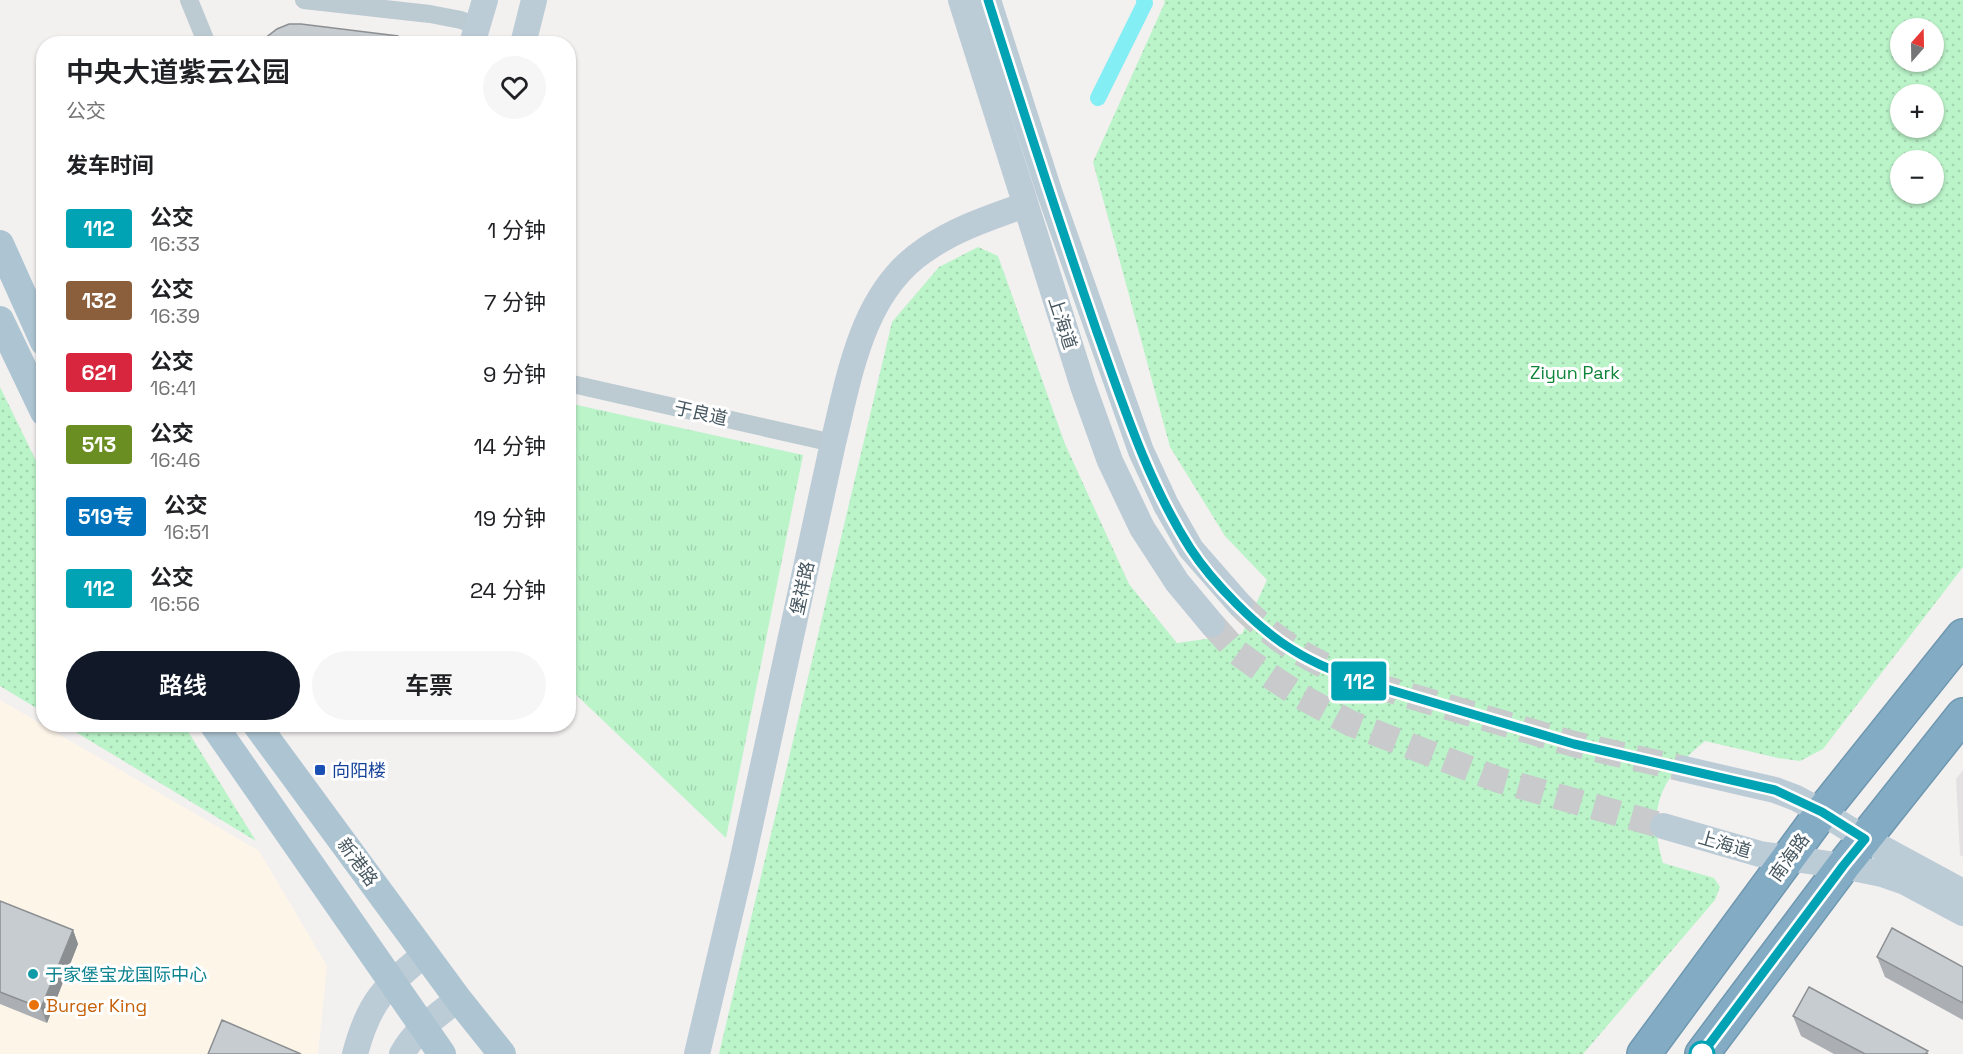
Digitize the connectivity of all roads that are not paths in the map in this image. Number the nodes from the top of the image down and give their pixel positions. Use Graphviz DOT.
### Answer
graph roads {
  1 [pos="189,0"];
  2 [pos="304,0"];
  3 [pos="485,0"];
  4 [pos="534,0"];
  5 [pos="961,0"];
  6 [pos="988,0"];
  7 [pos="474,35"];
  8 [pos="204,36"];
  9 [pos="525,36"];
  10 [pos="1025,205"];
  11 [pos="0,244"];
  12 [pos="0,320"];
  13 [pos="36,324"];
  14 [pos="576,385"];
  15 [pos="36,395"];
  16 [pos="833,443"];
  17 [pos="1240,605"];
  18 [pos="1212,624"];
  19 [pos="1963,636"];
  20 [pos="1963,715"];
  21 [pos="219,732"];
  22 [pos="262,732"];
  23 [pos="1684,769"];
  24 [pos="1822,812"];
  25 [pos="1663,826"];
  26 [pos="1865,839"];
  27 [pos="1789,859"];
  28 [pos="1843,866"];
  29 [pos="1963,892"];
  30 [pos="1963,913"];
  31 [pos="425,954"];
  32 [pos="391,982"];
  33 [pos="458,999"];
  34 [pos="422,1027"];
  35 [pos="355,1054"];
  36 [pos="402,1054"];
  37 [pos="442,1054"];
  38 [pos="502,1054"];
  39 [pos="697,1054"];
  40 [pos="1644,1054"];
  41 [pos="1702,1054"];
  1 -- 8 [label="street"];
  2 -- 7 [label="street"];
  3 -- 7 [label="street"];
  4 -- 9 [label="street"];
  5 -- 10 [label="street, 上海道"];
  6 -- 17 [label="street, 上海道"];
  10 -- 16 [label="street, 堡祥路"];
  10 -- 18 [label="street, 上海道"];
  11 -- 13 [label="main road"];
  12 -- 15 [label="main road"];
  14 -- 16 [label="street, 于良道"];
  16 -- 39 [label="street, 堡祥路"];
  19 -- 24 [label="highway, 南海路"];
  20 -- 26 [label="highway"];
  21 -- 32 [label="main road"];
  22 -- 31 [label="main road, 新港路"];
  23 -- 24 [label="street"];
  24 -- 26 [label="street"];
  24 -- 27 [label="highway, 南海路"];
  25 -- 27 [label="street, 上海道"];
  26 -- 28 [label="highway"];
  26 -- 29 [label="street"];
  27 -- 28 [label="street, 上海道"];
  27 -- 40 [label="highway, 南海路"];
  28 -- 30 [label="street, 上海道"];
  28 -- 41 [label="highway"];
  31 -- 32 [label="street"];
  31 -- 33 [label="main road, 新港路"];
  32 -- 34 [label="main road"];
  32 -- 35 [label="street"];
  33 -- 34 [label="street"];
  33 -- 38 [label="main road, 新港路"];
  34 -- 36 [label="street"];
  34 -- 37 [label="main road"];
}
